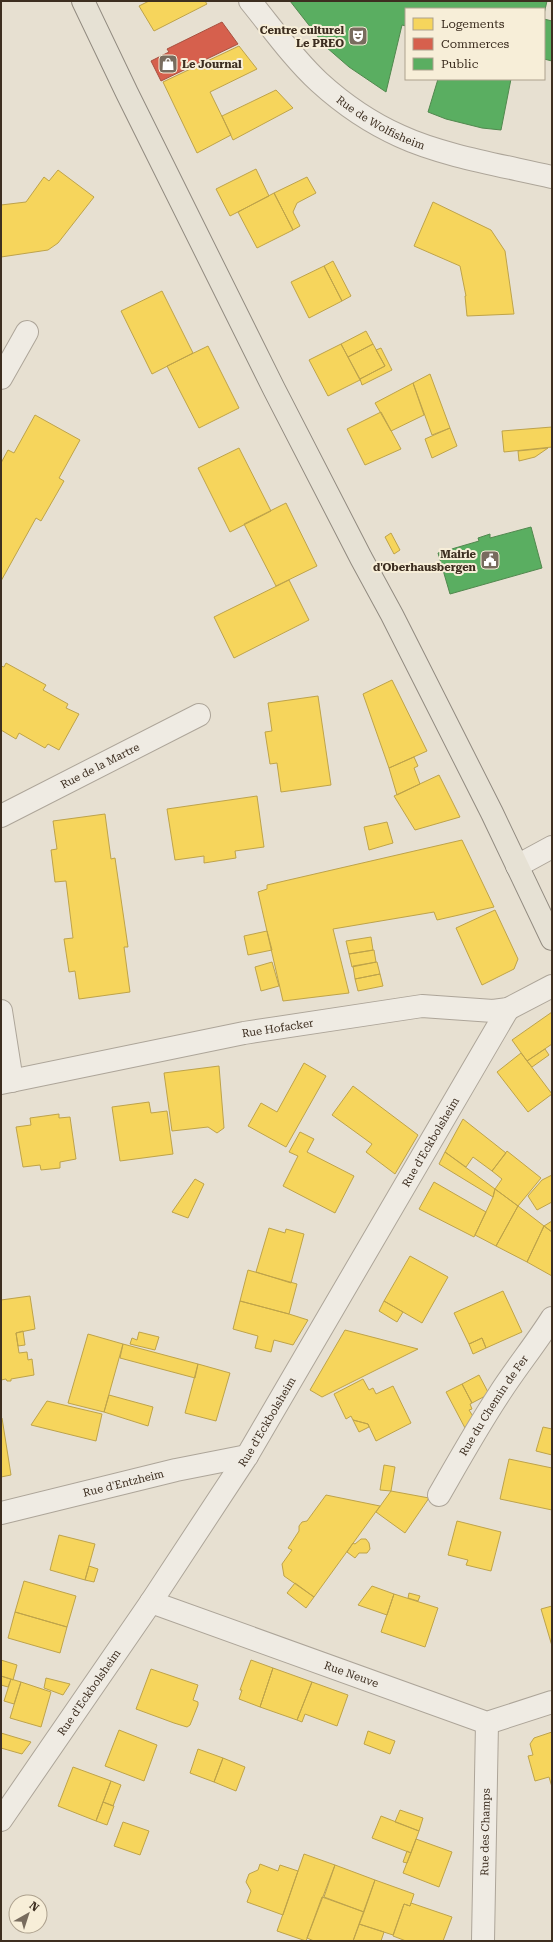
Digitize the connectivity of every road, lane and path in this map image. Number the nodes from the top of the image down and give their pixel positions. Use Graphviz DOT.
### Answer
graph roads {
  1 [pos="83,1"];
  2 [pos="250,1"];
  3 [pos="552,177"];
  4 [pos="27,332"];
  5 [pos="1,378"];
  6 [pos="199,715"];
  7 [pos="1,816"];
  8 [pos="552,847"];
  9 [pos="517,866"];
  10 [pos="552,939"];
  11 [pos="552,986"];
  12 [pos="508,1009"];
  13 [pos="1,1011"];
  14 [pos="7,1082"];
  15 [pos="552,1318"];
  16 [pos="247,1456"];
  17 [pos="439,1495"];
  18 [pos="1,1513"];
  19 [pos="152,1602"];
  20 [pos="552,1702"];
  21 [pos="487,1723"];
  22 [pos="1,1820"];
  23 [pos="483,1941"];
  1 -- 9 [label="main road"];
  2 -- 3 [label="street, Rue de Wolfisheim"];
  4 -- 5 [label="street"];
  6 -- 7 [label="street, Rue de la Martre"];
  8 -- 9 [label="street"];
  9 -- 10 [label="main road"];
  11 -- 12 [label="street, Rue Hofacker"];
  12 -- 14 [label="street, Rue Hofacker"];
  12 -- 16 [label="street, Rue d'Eckbolsheim"];
  13 -- 14 [label="street"];
  15 -- 17 [label="street, Rue du Chemin de Fer"];
  16 -- 18 [label="street, Rue d'Entzheim"];
  16 -- 19 [label="street, Rue d'Eckbolsheim"];
  19 -- 21 [label="street, Rue Neuve"];
  19 -- 22 [label="street, Rue d'Eckbolsheim"];
  20 -- 21 [label="street"];
  21 -- 23 [label="street, Rue des Champs"];
}
